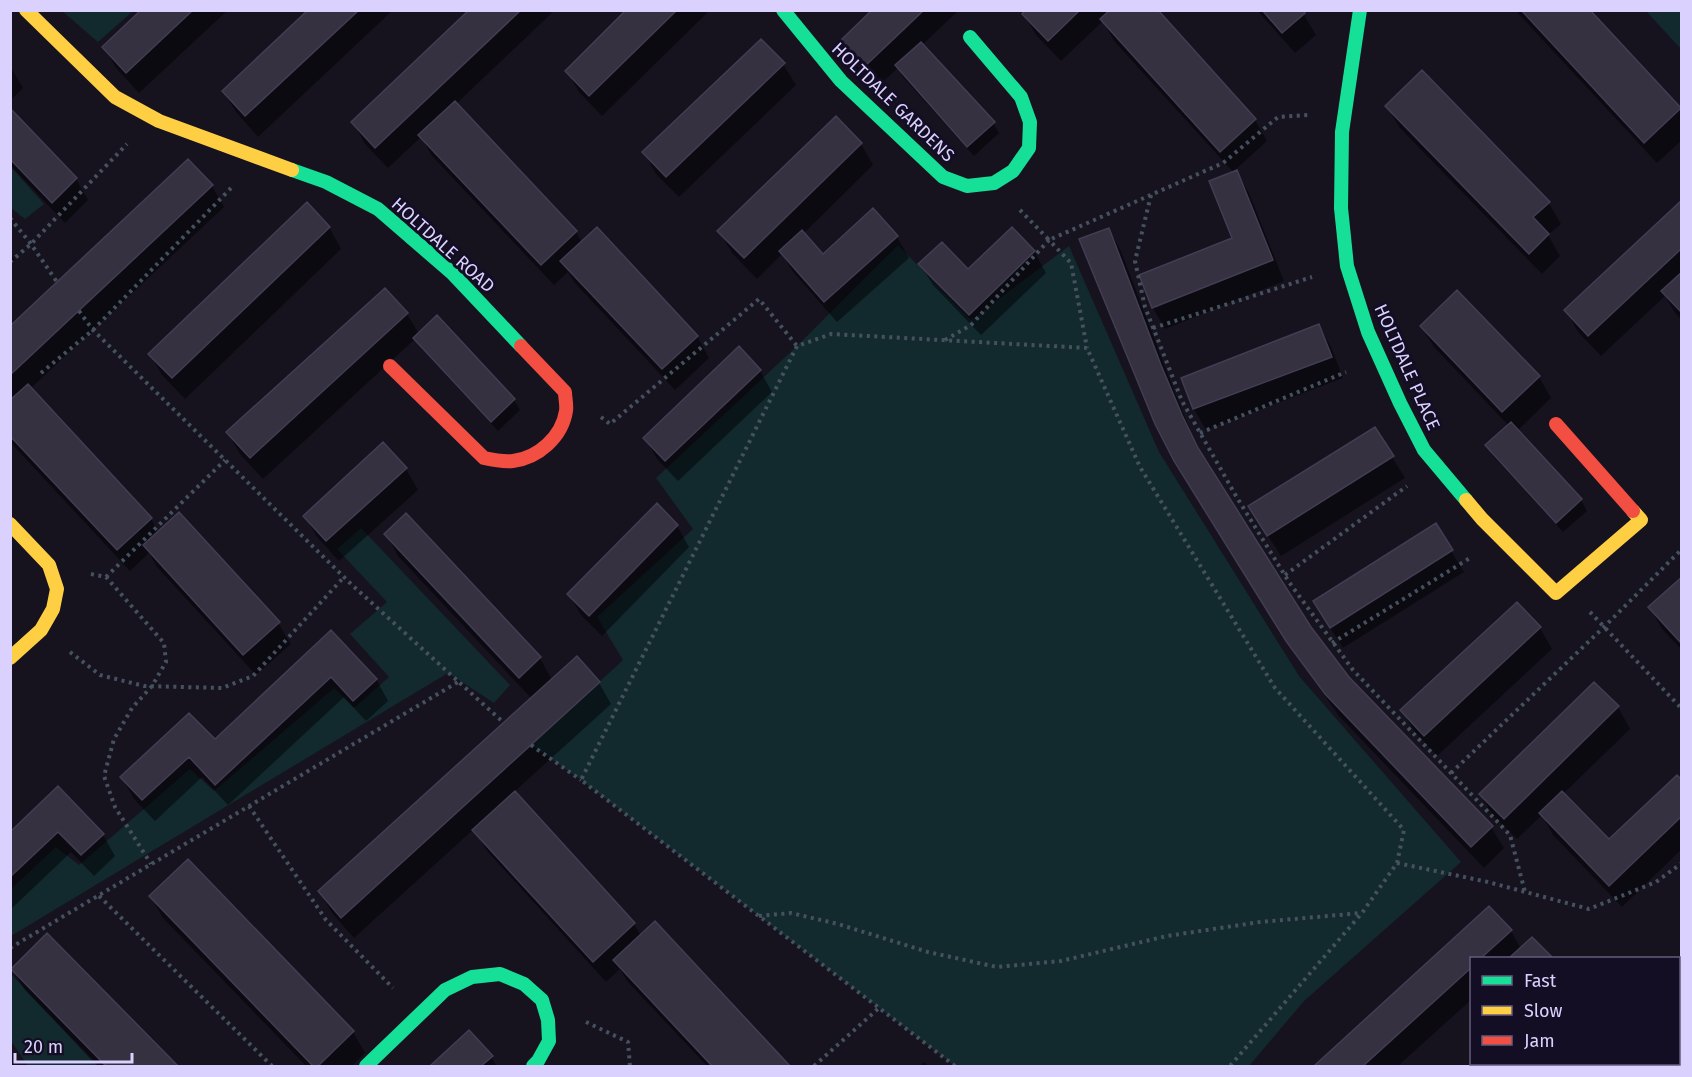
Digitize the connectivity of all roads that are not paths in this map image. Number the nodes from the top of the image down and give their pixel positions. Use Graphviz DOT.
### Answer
graph roads {
  1 [pos="26,10"];
  2 [pos="783,10"];
  3 [pos="1360,10"];
  4 [pos="970,37"];
  5 [pos="390,366"];
  6 [pos="1556,424"];
  7 [pos="10,524"];
  8 [pos="10,658"];
  9 [pos="366,1066"];
  10 [pos="533,1066"];
  1 -- 5 [label="street, HOLTDALE ROAD"];
  2 -- 4 [label="street, HOLTDALE GARDENS"];
  3 -- 6 [label="street, HOLTDALE PLACE"];
  7 -- 8 [label="street"];
  9 -- 10 [label="street"];
}
